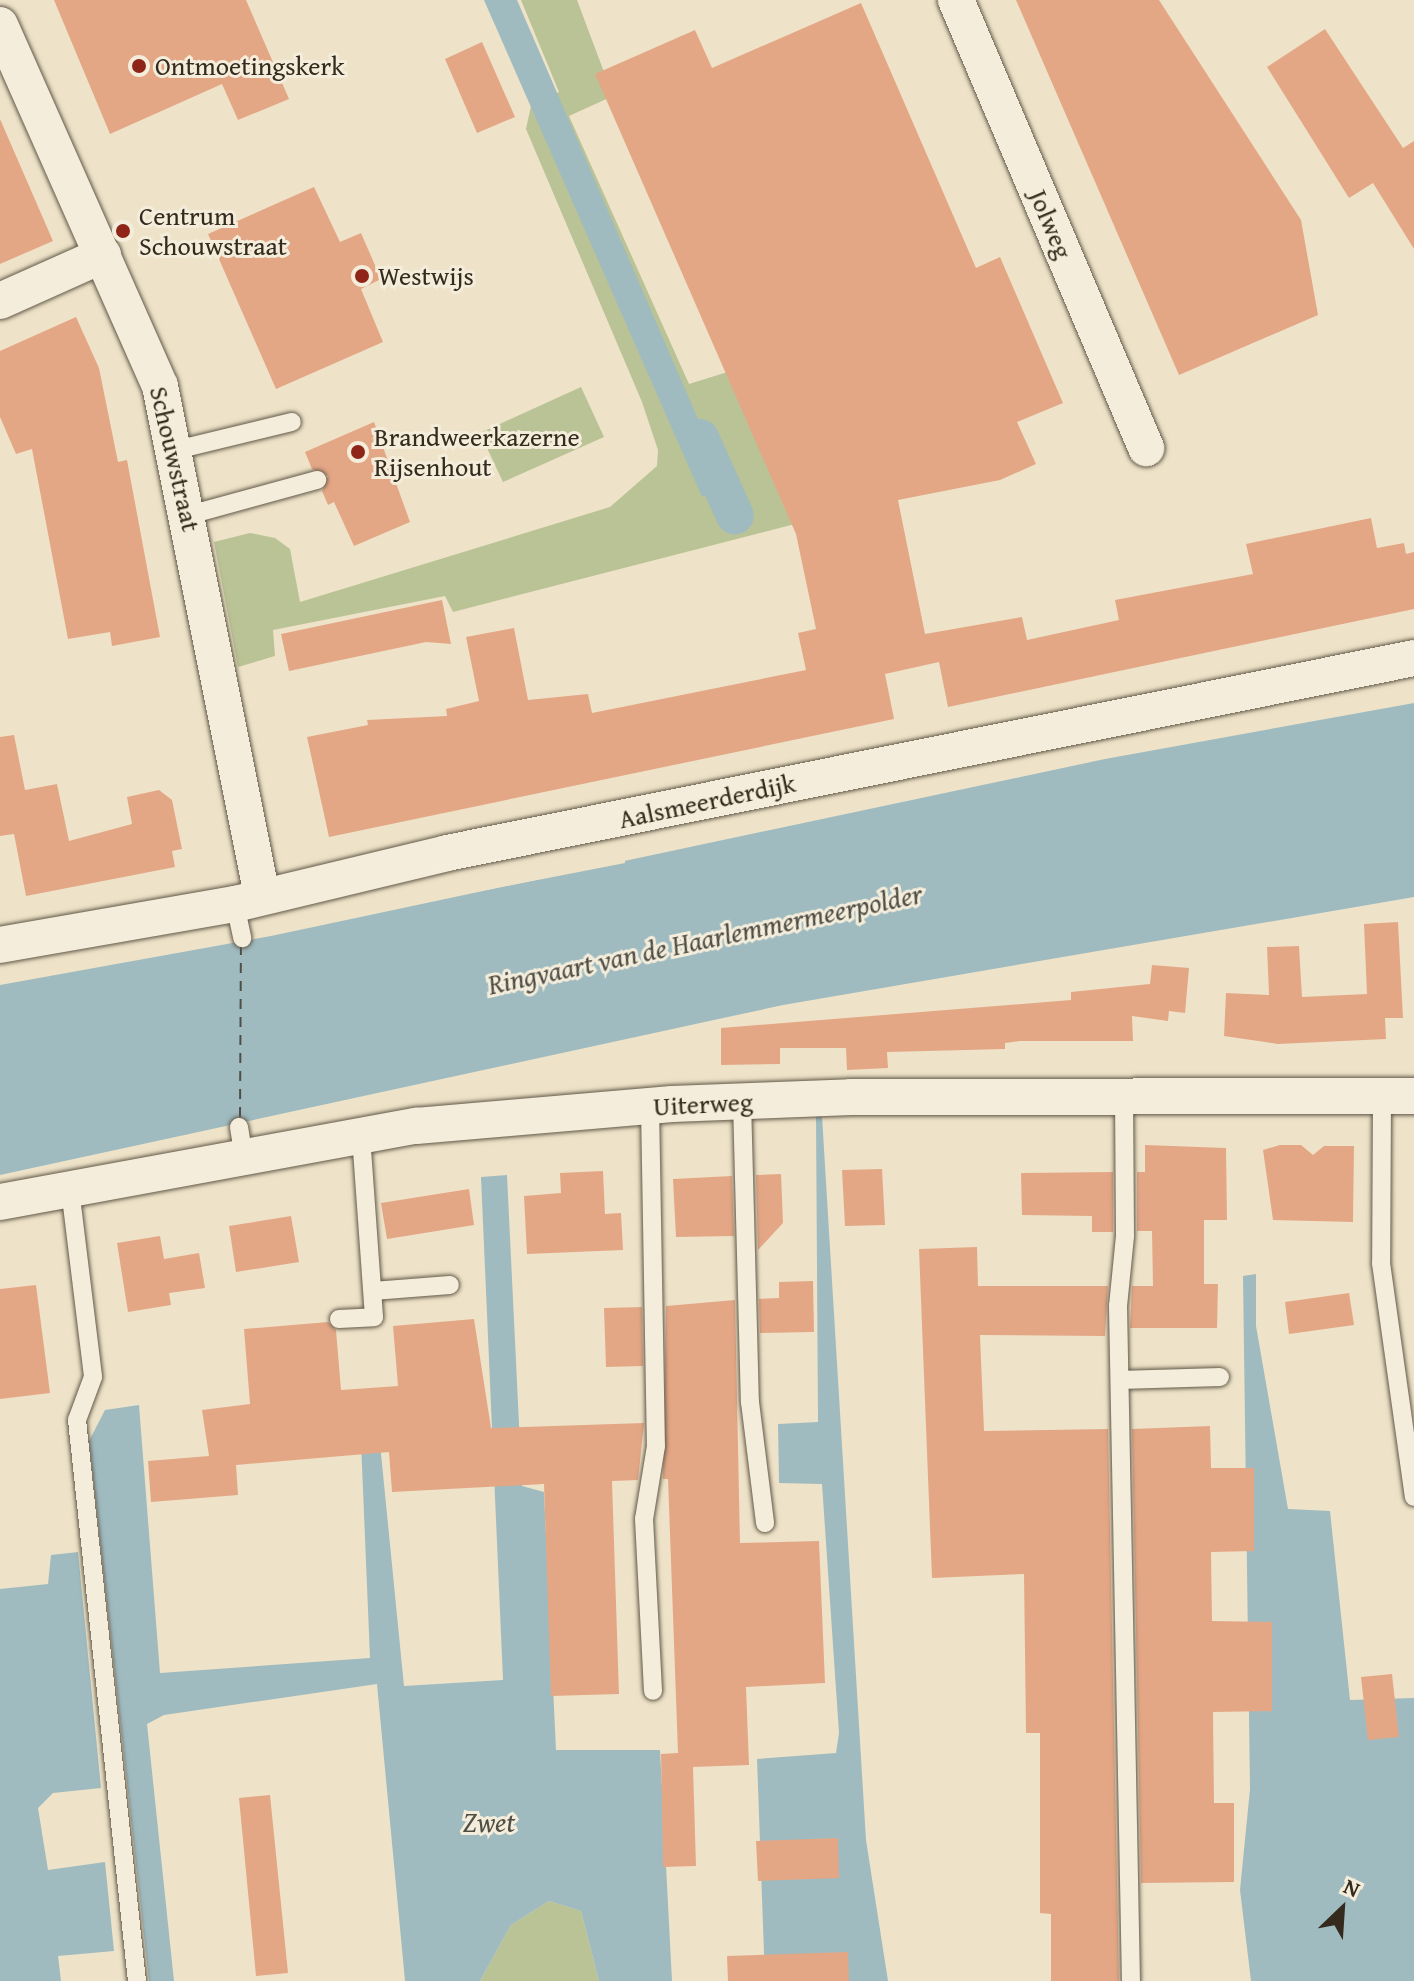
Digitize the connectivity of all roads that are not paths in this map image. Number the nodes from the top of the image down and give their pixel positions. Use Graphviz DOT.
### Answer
graph roads {
  1 [pos="956,0"];
  2 [pos="3,41"];
  3 [pos="103,255"];
  4 [pos="0,301"];
  5 [pos="292,422"];
  6 [pos="1146,448"];
  7 [pos="176,450"];
  8 [pos="317,480"];
  9 [pos="189,515"];
  10 [pos="1414,658"];
  11 [pos="246,913"];
  12 [pos="0,945"];
  13 [pos="1124,1094"];
  14 [pos="1398,1097"];
  15 [pos="742,1101"];
  16 [pos="650,1106"];
  17 [pos="361,1136"];
  18 [pos="70,1189"];
  19 [pos="0,1202"];
  20 [pos="450,1285"];
  21 [pos="373,1291"];
  22 [pos="339,1319"];
  23 [pos="1220,1377"];
  24 [pos="1120,1380"];
  25 [pos="1414,1497"];
  26 [pos="765,1523"];
  27 [pos="653,1691"];
  28 [pos="137,1981"];
  29 [pos="1131,1981"];
  1 -- 6 [label="street, Jolweg"];
  2 -- 3 [label="street, Schouwstraat"];
  3 -- 4 [label="street"];
  3 -- 7 [label="street, Schouwstraat"];
  5 -- 7 [label="lane"];
  7 -- 9 [label="street, Schouwstraat"];
  8 -- 9 [label="lane"];
  9 -- 11 [label="street, Schouwstraat"];
  10 -- 11 [label="street, Aalsmeerderdijk"];
  11 -- 12 [label="street, Aalsmeerderdijk"];
  13 -- 14 [label="street, Uiterweg"];
  13 -- 15 [label="street, Uiterweg"];
  13 -- 24 [label="lane"];
  14 -- 25 [label="lane"];
  15 -- 16 [label="street, Uiterweg"];
  15 -- 26 [label="lane"];
  16 -- 17 [label="street, Uiterweg"];
  16 -- 27 [label="lane"];
  17 -- 18 [label="street, Uiterweg"];
  17 -- 21 [label="lane"];
  18 -- 19 [label="street, Uiterweg"];
  18 -- 28 [label="lane"];
  20 -- 21 [label="lane"];
  21 -- 22 [label="lane"];
  23 -- 24 [label="lane"];
  24 -- 29 [label="lane"];
}
